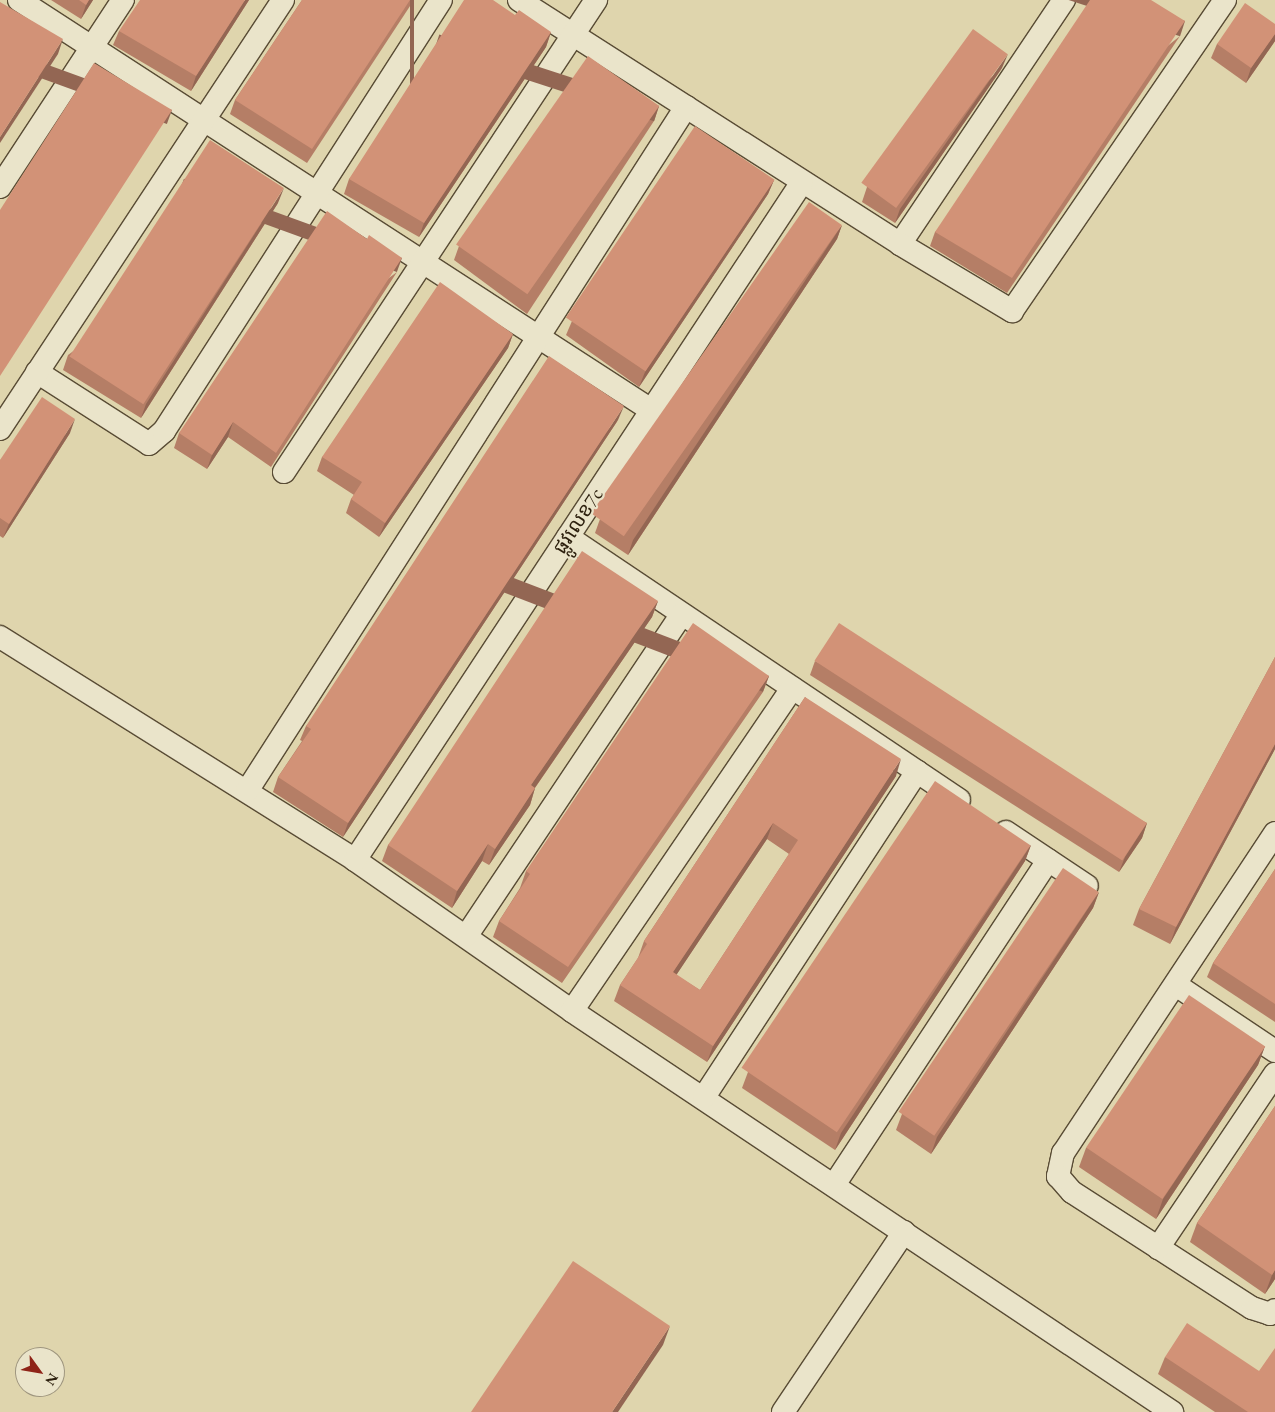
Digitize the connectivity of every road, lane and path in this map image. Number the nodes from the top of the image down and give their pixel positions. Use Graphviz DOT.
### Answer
graph roads {
  1 [pos="19,0"];
  2 [pos="123,0"];
  3 [pos="283,0"];
  4 [pos="441,0"];
  5 [pos="519,0"];
  6 [pos="596,0"];
  7 [pos="1064,0"];
  8 [pos="1225,0"];
  9 [pos="573,35"];
  10 [pos="92,47"];
  11 [pos="686,107"];
  12 [pos="204,120"];
  13 [pos="802,182"];
  14 [pos="0,187"];
  15 [pos="317,193"];
  16 [pos="900,244"];
  17 [pos="422,262"];
  18 [pos="538,337"];
  19 [pos="37,372"];
  20 [pos="651,410"];
  21 [pos="0,429"];
  22 [pos="284,472"];
  23 [pos="568,537"];
  24 [pos="682,614"];
  25 [pos="0,637"];
  26 [pos="792,688"];
  27 [pos="917,772"];
  28 [pos="247,791"];
  29 [pos="1275,833"];
  30 [pos="355,860"];
  31 [pos="1048,860"];
  32 [pos="1097,893"];
  33 [pos="467,935"];
  34 [pos="1176,985"];
  35 [pos="572,1012"];
  36 [pos="1275,1051"];
  37 [pos="1275,1074"];
  38 [pos="704,1097"];
  39 [pos="834,1185"];
  40 [pos="904,1232"];
  41 [pos="1158,1248"];
  42 [pos="1275,1310"];
  43 [pos="783,1412"];
  44 [pos="1172,1412"];
  1 -- 10 [label="street"];
  2 -- 10 [label="street"];
  3 -- 12 [label="street"];
  4 -- 15 [label="street"];
  5 -- 9 [label="street"];
  6 -- 9 [label="street"];
  7 -- 16 [label="street"];
  8 -- 16 [label="street"];
  9 -- 11 [label="street"];
  9 -- 17 [label="street"];
  10 -- 12 [label="street"];
  10 -- 14 [label="street"];
  11 -- 13 [label="street"];
  11 -- 18 [label="street"];
  12 -- 15 [label="street"];
  12 -- 19 [label="street"];
  13 -- 16 [label="street"];
  13 -- 20 [label="street, ផ្លូវលេខ7c"];
  15 -- 17 [label="street"];
  15 -- 19 [label="street"];
  17 -- 18 [label="street"];
  17 -- 22 [label="street"];
  18 -- 20 [label="street"];
  18 -- 28 [label="street"];
  19 -- 21 [label="street"];
  20 -- 23 [label="street, ផ្លូវលេខ7c"];
  23 -- 24 [label="street"];
  23 -- 30 [label="street, ផ្លូវលេខ7c"];
  24 -- 26 [label="street"];
  24 -- 33 [label="street"];
  25 -- 28 [label="street"];
  26 -- 27 [label="street"];
  26 -- 35 [label="street"];
  27 -- 31 [label="street"];
  27 -- 38 [label="street"];
  28 -- 30 [label="street"];
  29 -- 34 [label="street"];
  30 -- 33 [label="street"];
  31 -- 32 [label="street"];
  31 -- 39 [label="street"];
  33 -- 35 [label="street"];
  34 -- 36 [label="street"];
  34 -- 41 [label="street"];
  35 -- 38 [label="street"];
  37 -- 41 [label="street"];
  38 -- 39 [label="street"];
  39 -- 40 [label="street"];
  40 -- 43 [label="street"];
  40 -- 44 [label="street"];
  41 -- 42 [label="street"];
}
